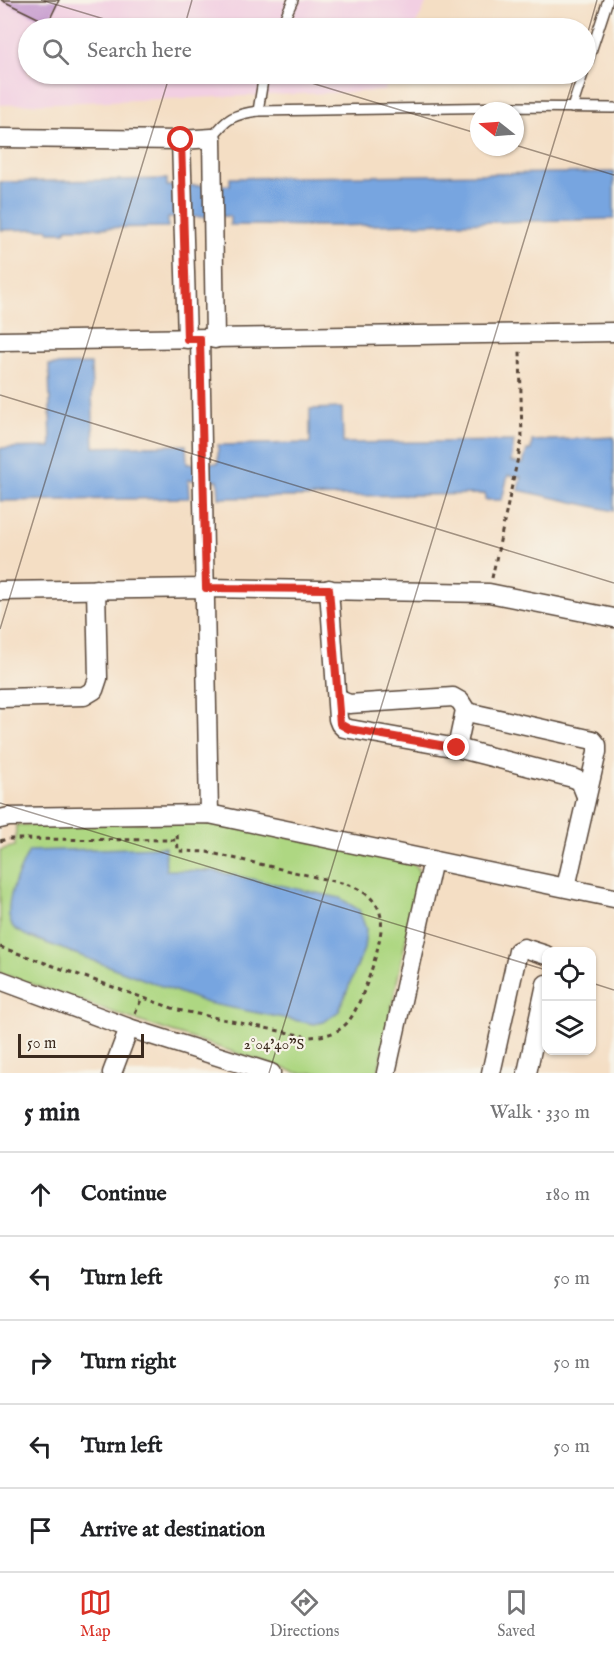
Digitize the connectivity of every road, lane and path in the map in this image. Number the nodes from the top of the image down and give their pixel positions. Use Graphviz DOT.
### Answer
graph roads {
  1 [pos="293,0"];
  2 [pos="608,0"];
  3 [pos="285,18"];
  4 [pos="596,35"];
  5 [pos="262,84"];
  6 [pos="580,84"];
  7 [pos="572,108"];
  8 [pos="614,108"];
  9 [pos="258,111"];
  10 [pos="0,138"];
  11 [pos="212,138"];
  12 [pos="181,140"];
  13 [pos="614,332"];
  14 [pos="520,334"];
  15 [pos="201,339"];
  16 [pos="0,341"];
  17 [pos="206,588"];
  18 [pos="96,589"];
  19 [pos="329,589"];
  20 [pos="0,591"];
  21 [pos="489,592"];
  22 [pos="614,618"];
  23 [pos="337,695"];
  24 [pos="0,698"];
  25 [pos="465,710"];
  26 [pos="457,748"];
  27 [pos="585,796"];
  28 [pos="209,814"];
  29 [pos="0,819"];
  30 [pos="0,841"];
  31 [pos="433,860"];
  32 [pos="566,887"];
  33 [pos="614,898"];
  34 [pos="0,947"];
  35 [pos="542,954"];
  36 [pos="0,980"];
  37 [pos="542,1001"];
  38 [pos="129,1028"];
  39 [pos="112,1073"];
  40 [pos="271,1073"];
  41 [pos="386,1073"];
  42 [pos="491,1073"];
  43 [pos="527,1073"];
  1 -- 3 [label="lane"];
  2 -- 4 [label="lane"];
  5 -- 9 [label="lane"];
  6 -- 7 [label="lane"];
  7 -- 8 [label="lane"];
  7 -- 9 [label="lane"];
  9 -- 11 [label="lane"];
  10 -- 12 [label="street"];
  11 -- 12 [label="street"];
  11 -- 15 [label="street"];
  12 -- 15 [label="street"];
  13 -- 14 [label="street"];
  14 -- 15 [label="street"];
  14 -- 21 [label="path"];
  15 -- 16 [label="street"];
  15 -- 17 [label="street"];
  17 -- 18 [label="street"];
  17 -- 19 [label="street"];
  17 -- 28 [label="street"];
  18 -- 20 [label="street"];
  18 -- 24 [label="street"];
  19 -- 21 [label="street"];
  19 -- 23 [label="street"];
  21 -- 22 [label="street"];
  23 -- 25 [label="street"];
  23 -- 26 [label="street"];
  25 -- 26 [label="street"];
  25 -- 27 [label="street"];
  26 -- 27 [label="street"];
  27 -- 32 [label="street"];
  28 -- 29 [label="street"];
  28 -- 31 [label="street"];
  30 -- 34 [label="path"];
  31 -- 32 [label="street"];
  31 -- 41 [label="street"];
  32 -- 33 [label="street"];
  35 -- 42 [label="street"];
  36 -- 38 [label="street"];
  37 -- 43 [label="street"];
  38 -- 39 [label="street"];
  38 -- 40 [label="street"];
}
